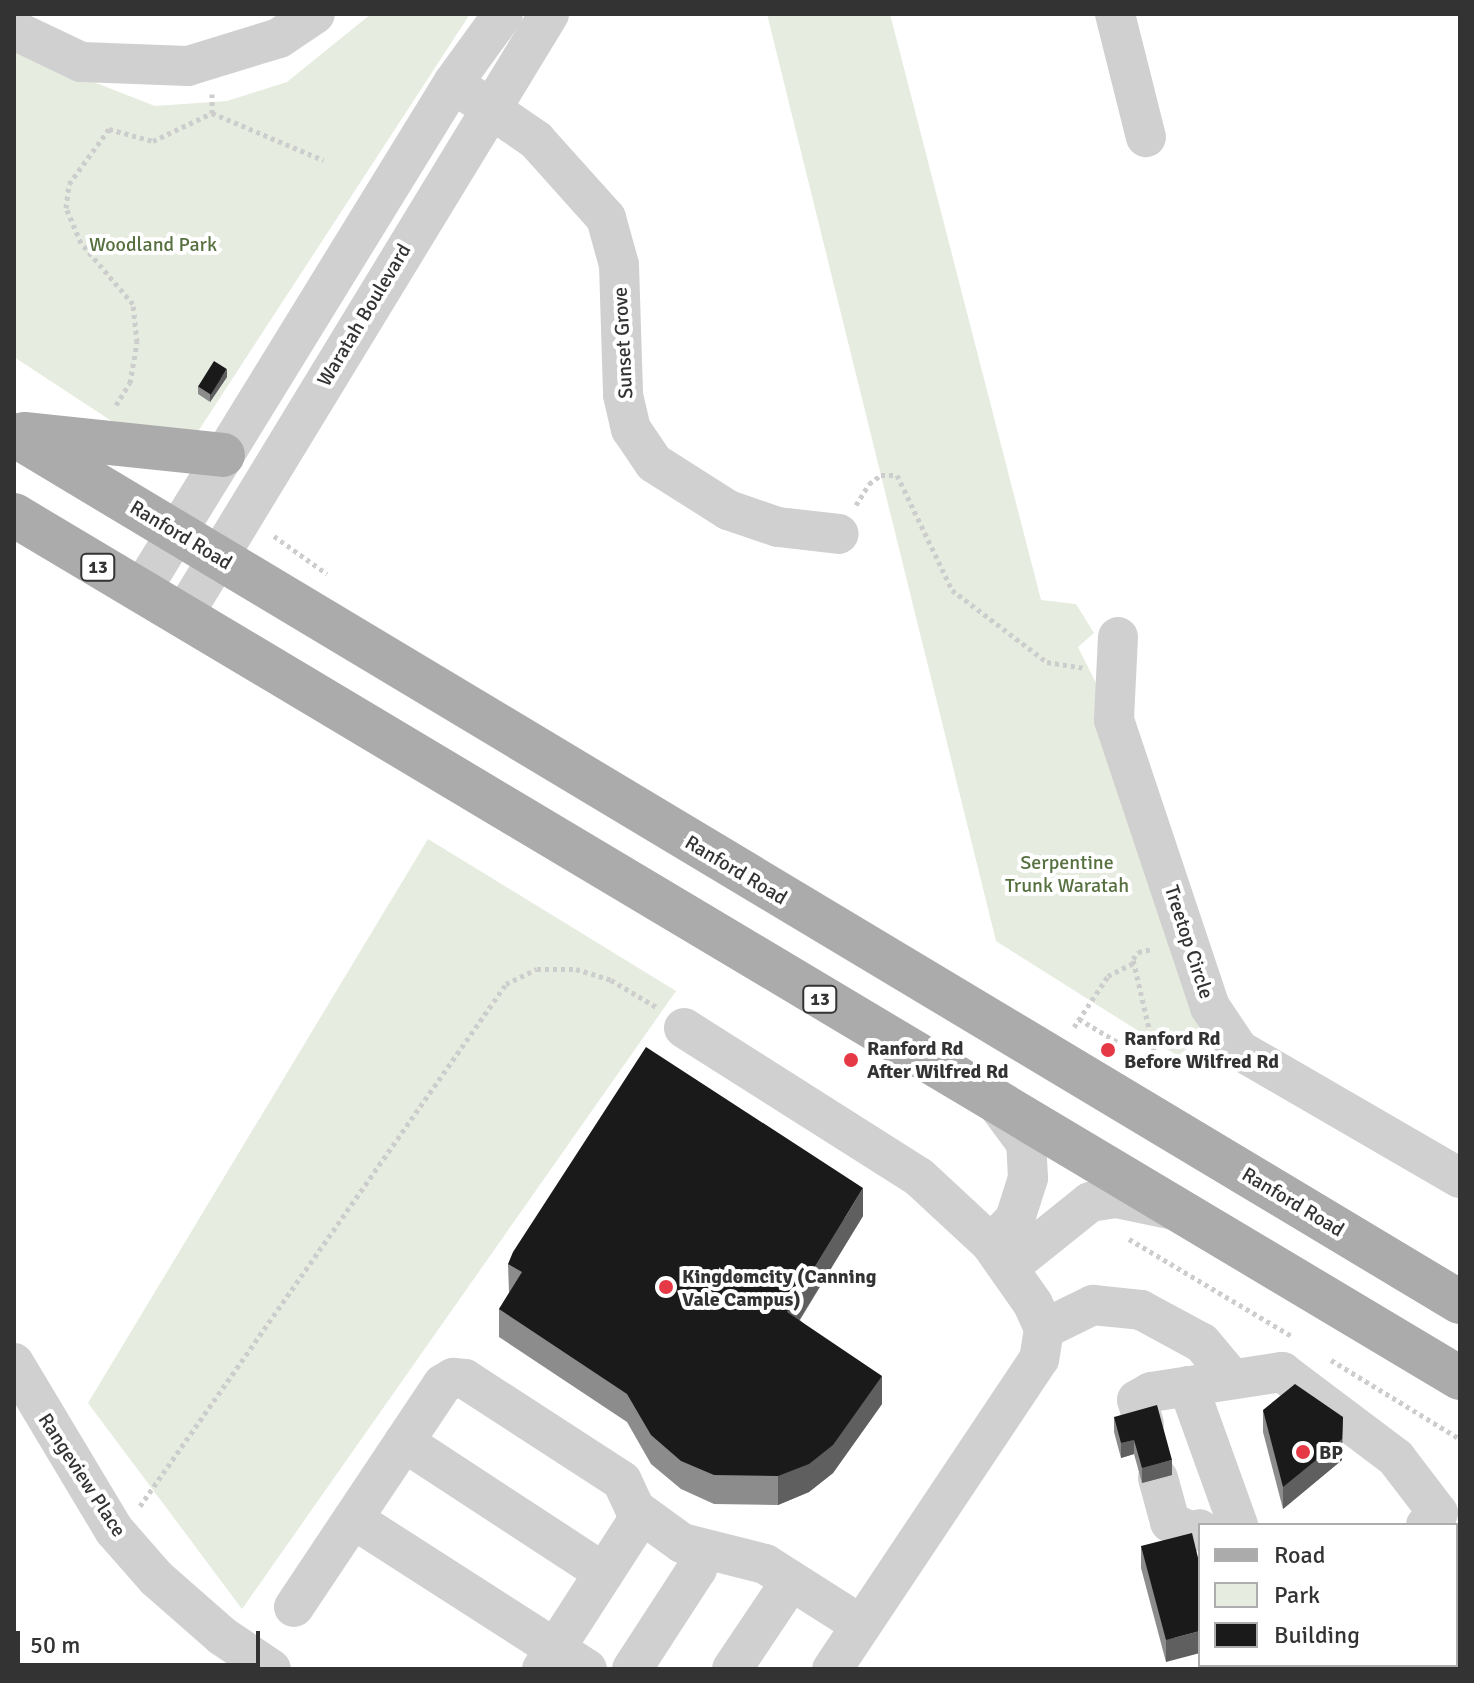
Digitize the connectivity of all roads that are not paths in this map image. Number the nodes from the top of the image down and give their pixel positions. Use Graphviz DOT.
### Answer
graph roads {
  1 [pos="315,14"];
  2 [pos="503,14"];
  3 [pos="549,14"];
  4 [pos="1115,14"];
  5 [pos="14,30"];
  6 [pos="453,83"];
  7 [pos="489,107"];
  8 [pos="1146,137"];
  9 [pos="14,434"];
  10 [pos="223,455"];
  11 [pos="14,515"];
  12 [pos="176,532"];
  13 [pos="839,534"];
  14 [pos="218,558"];
  15 [pos="140,592"];
  16 [pos="182,617"];
  17 [pos="1117,656"];
  18 [pos="684,1028"];
  19 [pos="997,1104"];
  20 [pos="1460,1178"];
  21 [pos="1180,1212"];
  22 [pos="1000,1255"];
  23 [pos="1460,1302"];
  24 [pos="1044,1329"];
  25 [pos="14,1363"];
  26 [pos="1460,1378"];
  27 [pos="1232,1379"];
  28 [pos="1188,1386"];
  29 [pos="1144,1424"];
  30 [pos="404,1442"];
  31 [pos="1158,1478"];
  32 [pos="642,1514"];
  33 [pos="353,1519"];
  34 [pos="1222,1523"];
  35 [pos="1428,1523"];
  36 [pos="1198,1530"];
  37 [pos="702,1550"];
  38 [pos="604,1573"];
  39 [pos="791,1581"];
  40 [pos="294,1607"];
  41 [pos="861,1625"];
  42 [pos="561,1663"];
  43 [pos="271,1669"];
  44 [pos="632,1669"];
  45 [pos="732,1669"];
  46 [pos="832,1669"];
  1 -- 5 [label="street"];
  2 -- 6 [label="street"];
  3 -- 7 [label="street, Waratah Boulevard"];
  4 -- 8 [label="street"];
  6 -- 7 [label="street, Sunset Grove"];
  6 -- 10 [label="street"];
  7 -- 13 [label="street, Sunset Grove"];
  7 -- 14 [label="street, Waratah Boulevard"];
  9 -- 10 [label="main road"];
  9 -- 12 [label="main road, Ranford Road"];
  10 -- 12 [label="street"];
  11 -- 15 [label="main road, 13"];
  12 -- 14 [label="main road, Ranford Road"];
  12 -- 15 [label="street"];
  14 -- 16 [label="street, Waratah Boulevard"];
  14 -- 23 [label="main road, Ranford Road"];
  15 -- 16 [label="main road, 13"];
  16 -- 19 [label="main road, 13"];
  17 -- 20 [label="street, Treetop Circle"];
  18 -- 22 [label="street"];
  19 -- 21 [label="main road, 13"];
  19 -- 22 [label="street"];
  21 -- 22 [label="street"];
  21 -- 26 [label="main road, 13"];
  22 -- 24 [label="street"];
  24 -- 27 [label="street"];
  24 -- 41 [label="street"];
  25 -- 43 [label="street, Rangeview Place"];
  27 -- 28 [label="street"];
  27 -- 35 [label="street"];
  28 -- 29 [label="street"];
  28 -- 34 [label="street"];
  30 -- 32 [label="street"];
  30 -- 33 [label="street"];
  30 -- 38 [label="street"];
  31 -- 36 [label="street"];
  32 -- 37 [label="street"];
  32 -- 38 [label="street"];
  33 -- 40 [label="street"];
  33 -- 42 [label="street"];
  37 -- 39 [label="street"];
  37 -- 44 [label="street"];
  38 -- 42 [label="street"];
  39 -- 41 [label="street"];
  39 -- 45 [label="street"];
  41 -- 46 [label="street"];
}
